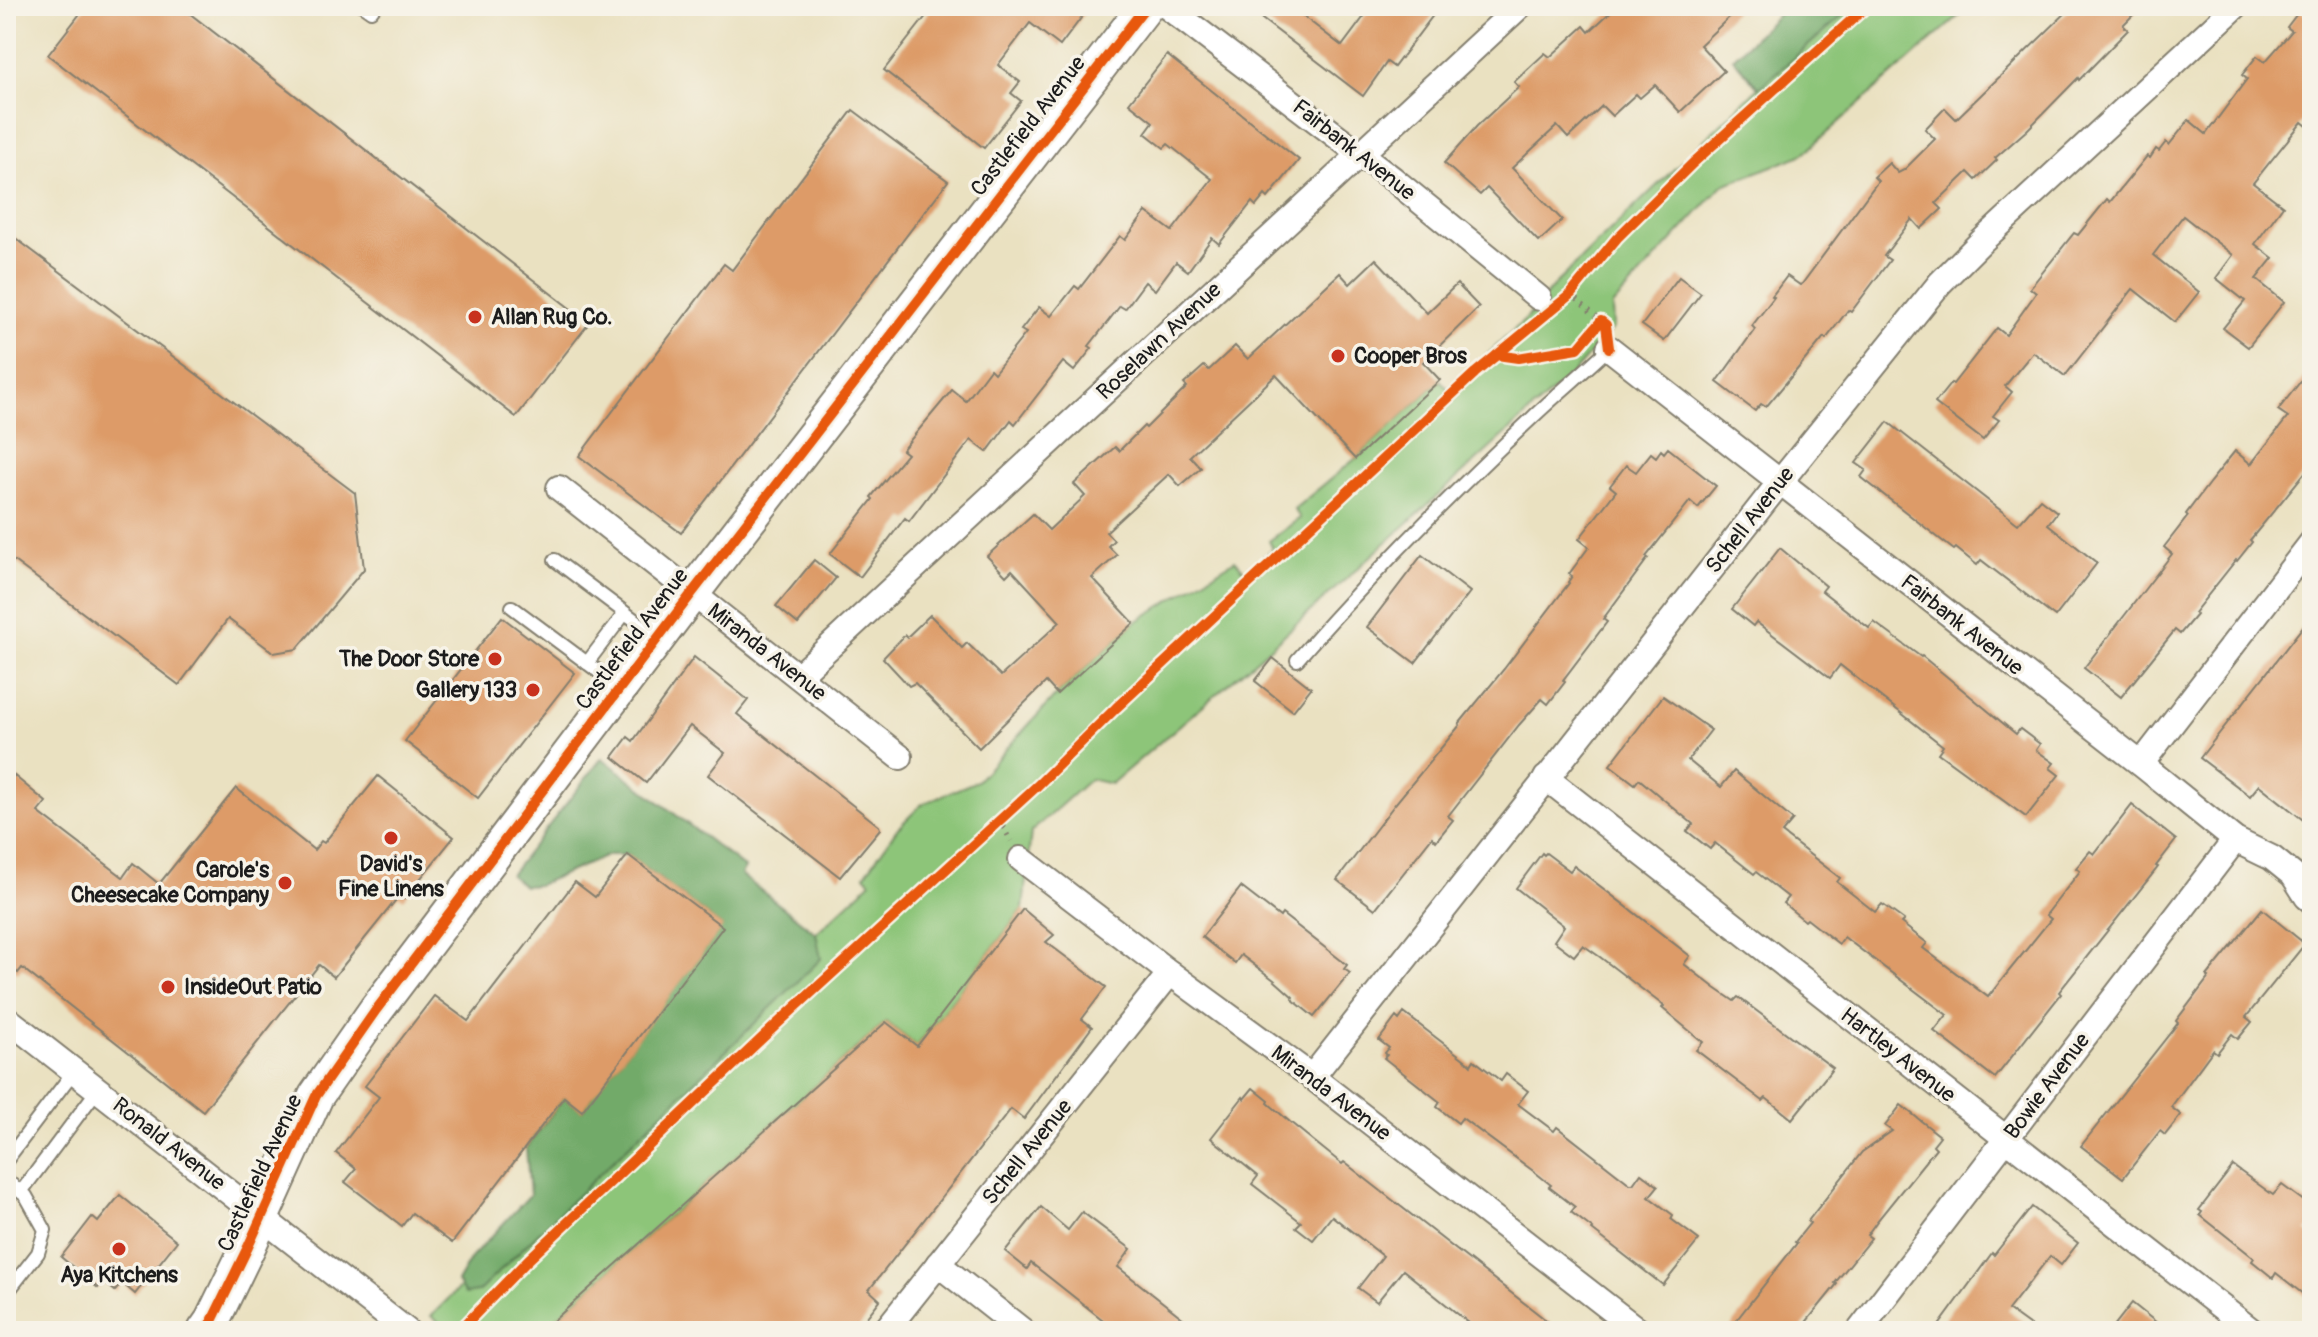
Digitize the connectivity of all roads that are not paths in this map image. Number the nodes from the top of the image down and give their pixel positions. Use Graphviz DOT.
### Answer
graph roads {
  1 [pos="364,6"];
  2 [pos="375,6"];
  3 [pos="1146,6"];
  4 [pos="1166,6"];
  5 [pos="1520,6"];
  6 [pos="2236,6"];
  7 [pos="1360,155"];
  8 [pos="1539,298"];
  9 [pos="1601,333"];
  10 [pos="1780,482"];
  11 [pos="559,488"];
  12 [pos="2312,542"];
  13 [pos="555,560"];
  14 [pos="692,593"];
  15 [pos="512,607"];
  16 [pos="625,613"];
  17 [pos="658,638"];
  18 [pos="1297,660"];
  19 [pos="587,663"];
  20 [pos="798,676"];
  21 [pos="620,688"];
  22 [pos="900,757"];
  23 [pos="2141,764"];
  24 [pos="1546,778"];
  25 [pos="2235,840"];
  26 [pos="1021,859"];
  27 [pos="2312,901"];
  28 [pos="1170,973"];
  29 [pos="6,1018"];
  30 [pos="74,1071"];
  31 [pos="1312,1077"];
  32 [pos="98,1089"];
  33 [pos="2006,1140"];
  34 [pos="6,1161"];
  35 [pos="6,1180"];
  36 [pos="21,1192"];
  37 [pos="261,1215"];
  38 [pos="938,1264"];
  39 [pos="6,1294"];
  40 [pos="205,1331"];
  41 [pos="407,1331"];
  42 [pos="885,1331"];
  43 [pos="1023,1331"];
  44 [pos="1639,1331"];
  45 [pos="1859,1331"];
  46 [pos="2252,1331"];
  1 -- 2 [label="lane"];
  3 -- 14 [label="street, Castlefield Avenue"];
  4 -- 7 [label="street, Fairbank Avenue"];
  5 -- 7 [label="street, Roselawn Avenue"];
  6 -- 10 [label="street, Schell Avenue"];
  7 -- 8 [label="street, Fairbank Avenue"];
  7 -- 20 [label="street, Roselawn Avenue"];
  9 -- 10 [label="street, Fairbank Avenue"];
  9 -- 18 [label="lane"];
  10 -- 23 [label="street, Fairbank Avenue"];
  10 -- 24 [label="street, Schell Avenue"];
  11 -- 14 [label="street, Miranda Avenue"];
  12 -- 23 [label="street"];
  13 -- 16 [label="lane"];
  14 -- 17 [label="street, Castlefield Avenue"];
  14 -- 20 [label="street, Miranda Avenue"];
  15 -- 19 [label="lane"];
  16 -- 17 [label="lane"];
  16 -- 19 [label="lane"];
  17 -- 21 [label="street, Castlefield Avenue"];
  19 -- 21 [label="lane"];
  20 -- 22 [label="street, Miranda Avenue"];
  21 -- 37 [label="street, Castlefield Avenue"];
  23 -- 25 [label="street, Fairbank Avenue"];
  24 -- 31 [label="street, Schell Avenue"];
  24 -- 33 [label="street, Hartley Avenue"];
  25 -- 27 [label="street, Fairbank Avenue"];
  25 -- 33 [label="street, Bowie Avenue"];
  26 -- 28 [label="street, Miranda Avenue"];
  28 -- 31 [label="street, Miranda Avenue"];
  28 -- 38 [label="street, Schell Avenue"];
  29 -- 30 [label="street, Ronald Avenue"];
  30 -- 32 [label="street, Ronald Avenue"];
  30 -- 34 [label="lane"];
  31 -- 44 [label="street, Miranda Avenue"];
  32 -- 36 [label="lane"];
  32 -- 37 [label="street, Ronald Avenue"];
  33 -- 45 [label="street, Bowie Avenue"];
  33 -- 46 [label="street, Hartley Avenue"];
  35 -- 36 [label="lane"];
  36 -- 39 [label="lane"];
  37 -- 40 [label="street, Castlefield Avenue"];
  37 -- 41 [label="street, Ronald Avenue"];
  38 -- 42 [label="street, Schell Avenue"];
  38 -- 43 [label="street"];
}
